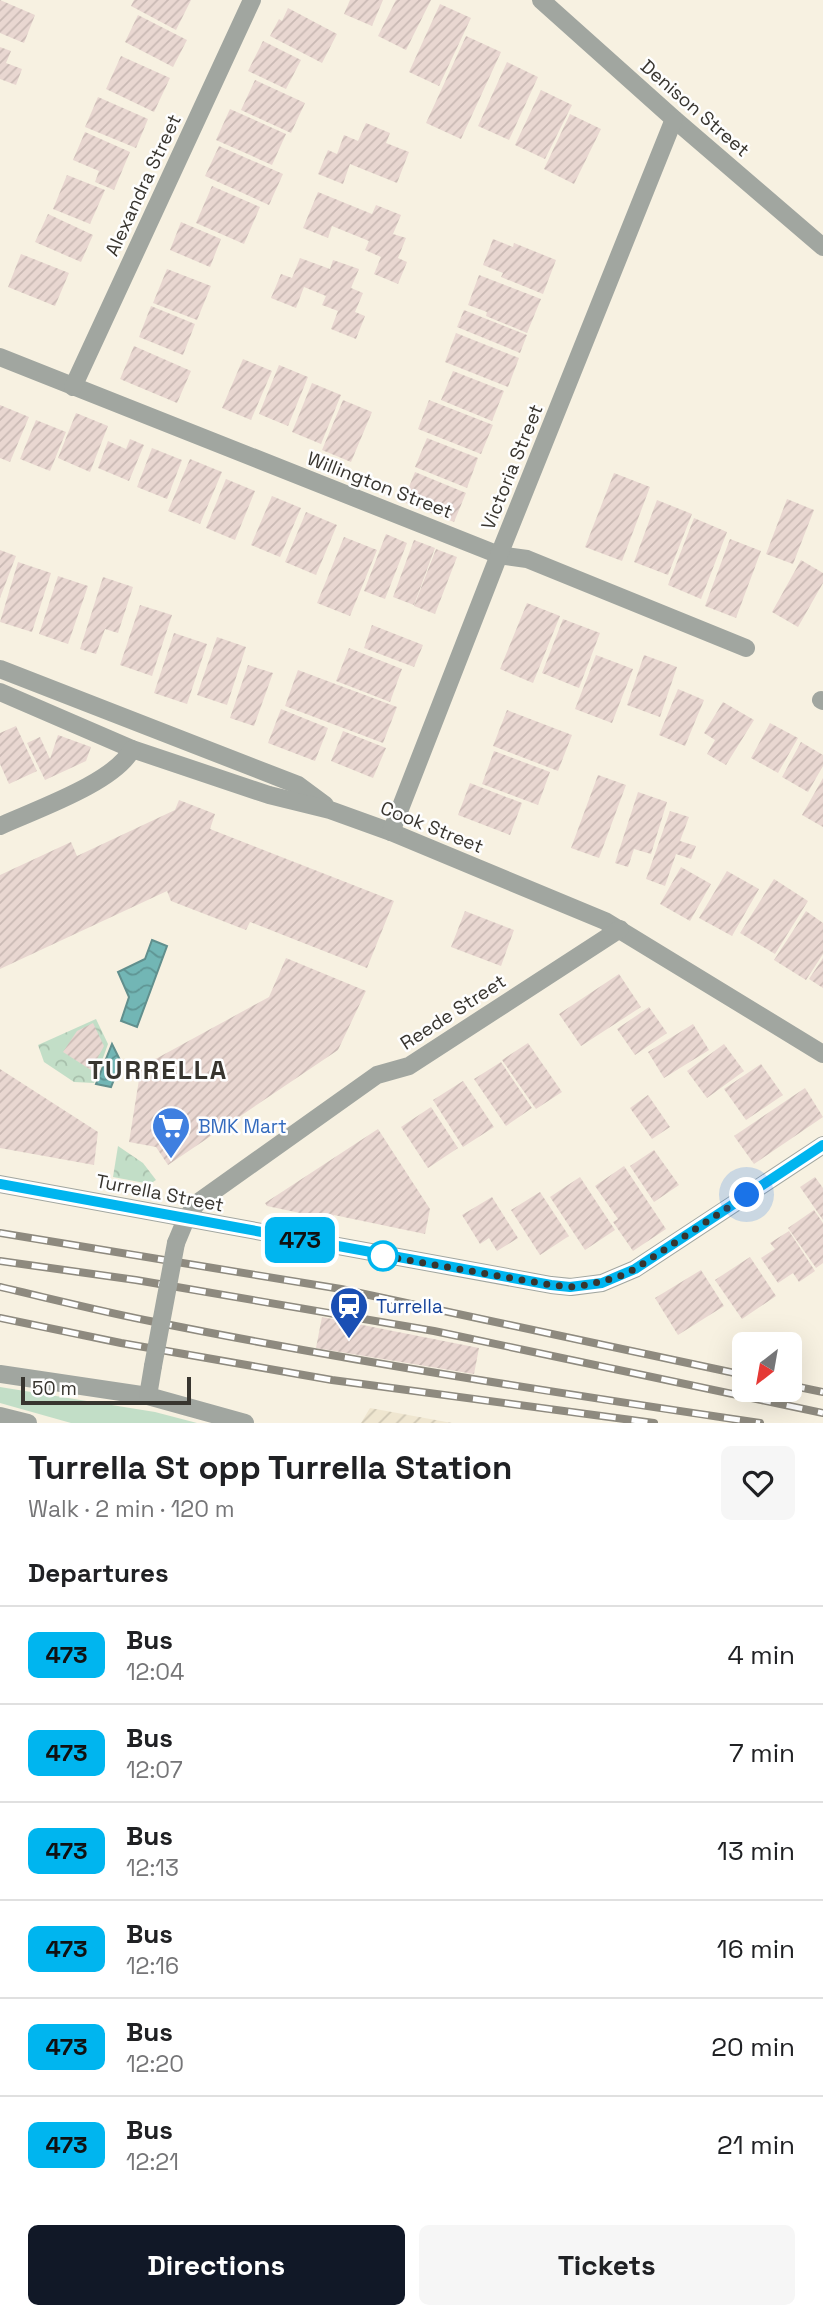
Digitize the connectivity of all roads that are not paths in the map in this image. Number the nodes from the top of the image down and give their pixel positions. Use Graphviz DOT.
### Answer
graph roads {
  1 [pos="252,0"];
  2 [pos="541,0"];
  3 [pos="674,119"];
  4 [pos="823,247"];
  5 [pos="0,357"];
  6 [pos="73,387"];
  7 [pos="499,555"];
  8 [pos="746,648"];
  9 [pos="0,669"];
  10 [pos="0,692"];
  11 [pos="132,749"];
  12 [pos="330,810"];
  13 [pos="0,826"];
  14 [pos="391,832"];
  15 [pos="620,929"];
  16 [pos="823,1054"];
  17 [pos="820,1153"];
  18 [pos="0,1184"];
  19 [pos="186,1219"];
  20 [pos="0,1374"];
  21 [pos="148,1396"];
  22 [pos="0,1416"];
  23 [pos="28,1423"];
  24 [pos="245,1423"];
  1 -- 6 [label="street, Alexandra Street"];
  2 -- 3 [label="street, Denison Street"];
  3 -- 4 [label="street, Denison Street"];
  3 -- 7 [label="street, Victoria Street"];
  5 -- 6 [label="street, Willington Street"];
  6 -- 7 [label="street, Willington Street"];
  7 -- 8 [label="street, Willington Street"];
  7 -- 14 [label="street, Victoria Street"];
  9 -- 12 [label="street"];
  10 -- 11 [label="street, Cook Street"];
  11 -- 12 [label="street, Cook Street"];
  11 -- 13 [label="street"];
  12 -- 14 [label="street, Cook Street"];
  14 -- 15 [label="street, Cook Street"];
  15 -- 16 [label="street, Cook Street"];
  15 -- 19 [label="street, Reede Street"];
  17 -- 19 [label="street, Turrella Street"];
  18 -- 19 [label="street, Turrella Street"];
  19 -- 21 [label="street, Reede Street, bridge"];
  20 -- 21 [label="street"];
  21 -- 24 [label="street"];
  22 -- 23 [label="street"];
}
